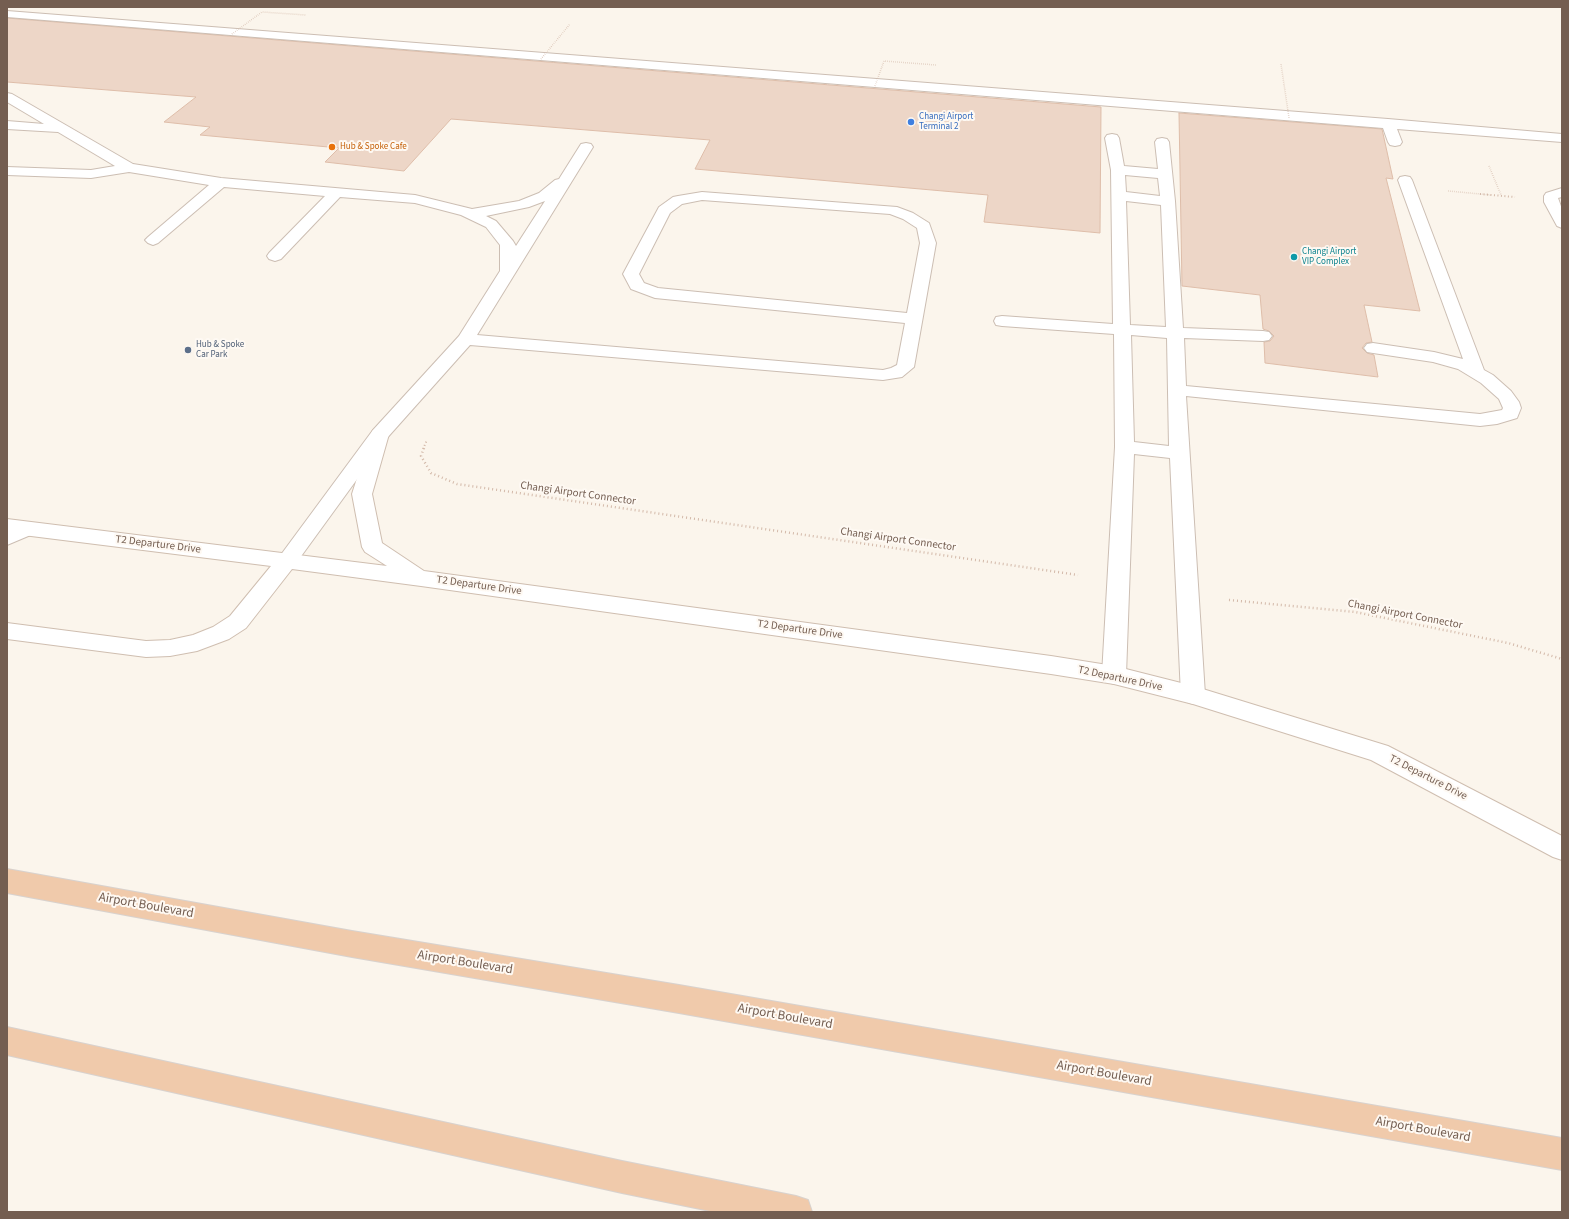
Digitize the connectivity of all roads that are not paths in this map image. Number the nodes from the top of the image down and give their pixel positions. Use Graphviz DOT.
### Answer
graph roads {
  1 [pos="7,14"];
  2 [pos="7,97"];
  3 [pos="7,107"];
  4 [pos="27,109"];
  5 [pos="1388,124"];
  6 [pos="7,125"];
  7 [pos="63,130"];
  8 [pos="1112,138"];
  9 [pos="1562,138"];
  10 [pos="1162,142"];
  11 [pos="1395,142"];
  12 [pos="586,147"];
  13 [pos="129,168"];
  14 [pos="1118,170"];
  15 [pos="7,171"];
  16 [pos="1165,174"];
  17 [pos="568,175"];
  18 [pos="221,182"];
  19 [pos="1407,184"];
  20 [pos="1562,192"];
  21 [pos="336,193"];
  22 [pos="1118,196"];
  23 [pos="1168,201"];
  24 [pos="470,214"];
  25 [pos="1562,223"];
  26 [pos="154,240"];
  27 [pos="275,256"];
  28 [pos="508,271"];
  29 [pos="914,319"];
  30 [pos="1002,321"];
  31 [pos="1123,330"];
  32 [pos="1175,333"];
  33 [pos="1263,336"];
  34 [pos="466,339"];
  35 [pos="1373,348"];
  36 [pos="1476,371"];
  37 [pos="1176,390"];
  38 [pos="380,434"];
  39 [pos="1125,447"];
  40 [pos="1179,453"];
  41 [pos="16,528"];
  42 [pos="7,538"];
  43 [pos="287,560"];
  44 [pos="421,578"];
  45 [pos="7,631"];
  46 [pos="1114,675"];
  47 [pos="1194,695"];
  48 [pos="1562,849"];
  49 [pos="7,881"];
  50 [pos="10,1040"];
  51 [pos="1562,1154"];
  52 [pos="796,1212"];
  1 -- 5 [label="main road"];
  2 -- 4 [label="main road"];
  3 -- 4 [label="main road"];
  4 -- 7 [label="main road"];
  5 -- 9 [label="main road"];
  5 -- 11 [label="main road"];
  6 -- 7 [label="main road"];
  7 -- 13 [label="main road"];
  8 -- 14 [label="main road"];
  10 -- 16 [label="main road"];
  12 -- 17 [label="main road"];
  13 -- 15 [label="main road"];
  13 -- 18 [label="main road"];
  14 -- 16 [label="main road"];
  14 -- 22 [label="main road"];
  16 -- 23 [label="main road"];
  17 -- 24 [label="main road"];
  17 -- 28 [label="main road"];
  18 -- 21 [label="main road"];
  18 -- 26 [label="main road"];
  19 -- 36 [label="main road"];
  20 -- 25 [label="main road"];
  21 -- 24 [label="main road"];
  21 -- 27 [label="main road"];
  22 -- 23 [label="main road"];
  22 -- 31 [label="main road"];
  23 -- 32 [label="main road"];
  24 -- 28 [label="main road"];
  28 -- 34 [label="main road"];
  29 -- 29 [label="main road"];
  29 -- 34 [label="main road"];
  30 -- 31 [label="main road"];
  31 -- 32 [label="main road"];
  31 -- 39 [label="main road"];
  32 -- 33 [label="main road"];
  32 -- 37 [label="main road"];
  34 -- 38 [label="main road"];
  35 -- 36 [label="main road"];
  36 -- 37 [label="main road"];
  37 -- 40 [label="main road"];
  38 -- 43 [label="main road"];
  38 -- 44 [label="main road"];
  39 -- 40 [label="main road"];
  39 -- 46 [label="main road"];
  40 -- 47 [label="main road"];
  41 -- 42 [label="main road"];
  41 -- 43 [label="main road, T2 Departure Drive"];
  43 -- 44 [label="main road, T2 Departure Drive"];
  43 -- 45 [label="main road"];
  44 -- 46 [label="main road, T2 Departure Drive"];
  46 -- 47 [label="main road, T2 Departure Drive"];
  47 -- 48 [label="main road, T2 Departure Drive"];
  49 -- 51 [label="highway, Airport Boulevard"];
  50 -- 52 [label="highway"];
}
